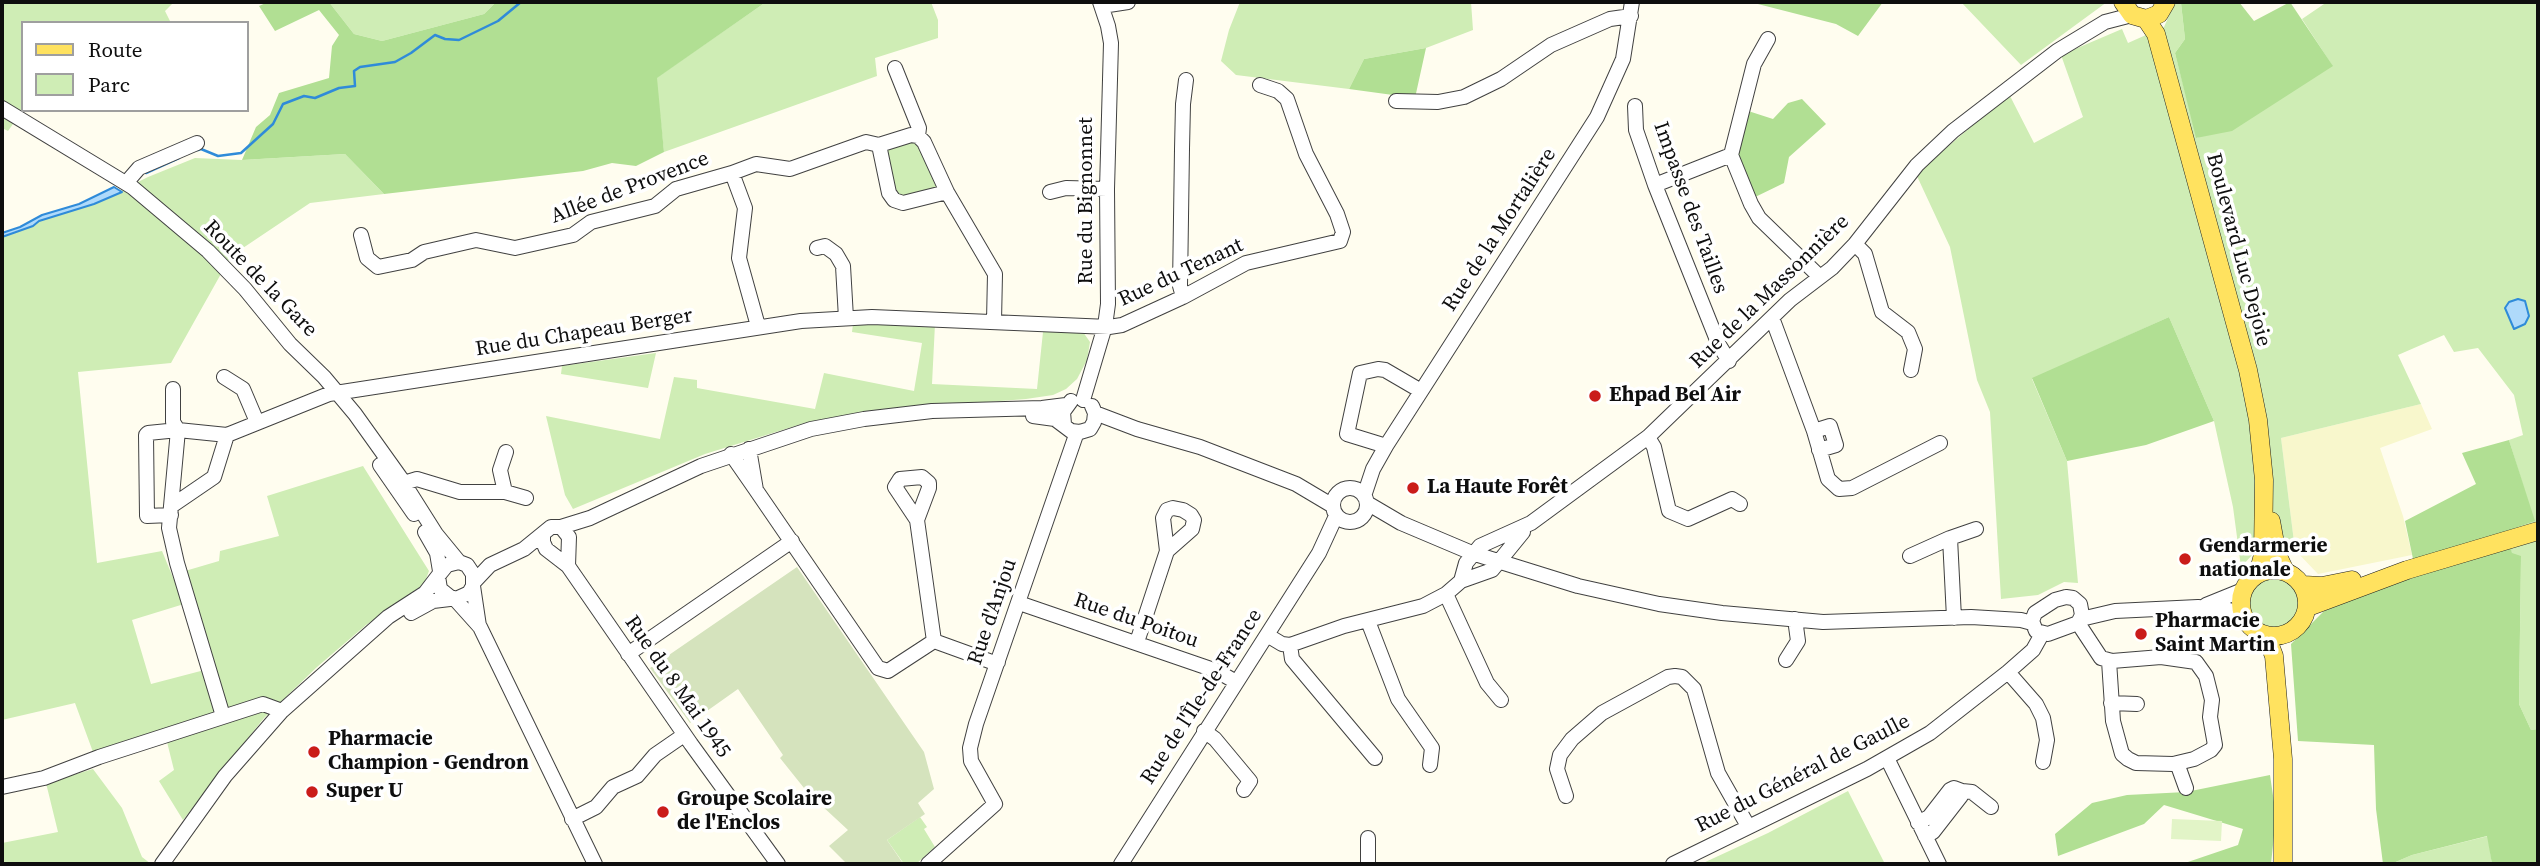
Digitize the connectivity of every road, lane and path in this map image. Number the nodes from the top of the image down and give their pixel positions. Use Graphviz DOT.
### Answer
graph roads {
  1 [pos="1128,2"];
  2 [pos="1101,4"];
  3 [pos="1632,9"];
  4 [pos="2143,13"];
  5 [pos="1768,39"];
  6 [pos="895,68"];
  7 [pos="1186,80"];
  8 [pos="1260,85"];
  9 [pos="1396,101"];
  10 [pos="1635,106"];
  11 [pos="2,108"];
  12 [pos="918,136"];
  13 [pos="197,143"];
  14 [pos="879,145"];
  15 [pos="1731,155"];
  16 [pos="732,173"];
  17 [pos="125,183"];
  18 [pos="1655,185"];
  19 [pos="1107,189"];
  20 [pos="947,192"];
  21 [pos="1050,192"];
  22 [pos="361,234"];
  23 [pos="1855,244"];
  24 [pos="817,248"];
  25 [pos="1820,277"];
  26 [pos="1183,297"];
  27 [pos="846,318"];
  28 [pos="1770,320"];
  29 [pos="994,321"];
  30 [pos="758,326"];
  31 [pos="1105,326"];
  32 [pos="1729,361"];
  33 [pos="1911,370"];
  34 [pos="224,377"];
  35 [pos="173,389"];
  36 [pos="1421,391"];
  37 [pos="333,393"];
  38 [pos="1083,400"];
  39 [pos="1066,405"];
  40 [pos="1000,410"];
  41 [pos="1093,419"];
  42 [pos="257,422"];
  43 [pos="1064,424"];
  44 [pos="178,430"];
  45 [pos="1077,432"];
  46 [pos="227,435"];
  47 [pos="1648,437"];
  48 [pos="1940,443"];
  49 [pos="1387,446"];
  50 [pos="749,449"];
  51 [pos="506,452"];
  52 [pos="731,454"];
  53 [pos="2264,480"];
  54 [pos="404,483"];
  55 [pos="756,489"];
  56 [pos="505,492"];
  57 [pos="526,498"];
  58 [pos="1740,504"];
  59 [pos="1350,505"];
  60 [pos="172,510"];
  61 [pos="917,520"];
  62 [pos="1531,523"];
  63 [pos="1976,530"];
  64 [pos="2538,531"];
  65 [pos="566,536"];
  66 [pos="1950,538"];
  67 [pos="792,541"];
  68 [pos="547,545"];
  69 [pos="1167,551"];
  70 [pos="1472,553"];
  71 [pos="1910,556"];
  72 [pos="1499,562"];
  73 [pos="463,564"];
  74 [pos="490,565"];
  75 [pos="568,566"];
  76 [pos="2407,570"];
  77 [pos="2285,571"];
  78 [pos="439,574"];
  79 [pos="2258,574"];
  80 [pos="1461,581"];
  81 [pos="474,584"];
  82 [pos="2302,584"];
  83 [pos="2243,590"];
  84 [pos="1446,594"];
  85 [pos="452,598"];
  86 [pos="1019,603"];
  87 [pos="2080,604"];
  88 [pos="2198,607"];
  89 [pos="2308,607"];
  90 [pos="2115,611"];
  91 [pos="2244,616"];
  92 [pos="1954,618"];
  93 [pos="1795,619"];
  94 [pos="1368,621"];
  95 [pos="2079,621"];
  96 [pos="2037,622"];
  97 [pos="480,628"];
  98 [pos="2290,632"];
  99 [pos="1267,635"];
  100 [pos="2266,635"];
  101 [pos="364,639"];
  102 [pos="934,641"];
  103 [pos="1137,642"];
  104 [pos="1290,645"];
  105 [pos="628,654"];
  106 [pos="1786,660"];
  107 [pos="2109,661"];
  108 [pos="998,662"];
  109 [pos="2008,672"];
  110 [pos="1236,682"];
  111 [pos="1501,700"];
  112 [pos="2111,703"];
  113 [pos="2137,705"];
  114 [pos="282,711"];
  115 [pos="223,716"];
  116 [pos="1205,731"];
  117 [pos="684,735"];
  118 [pos="1375,758"];
  119 [pos="1887,758"];
  120 [pos="2283,758"];
  121 [pos="2043,762"];
  122 [pos="2177,763"];
  123 [pos="1430,765"];
  124 [pos="2,787"];
  125 [pos="2186,788"];
  126 [pos="1244,790"];
  127 [pos="1566,796"];
  128 [pos="1991,807"];
  129 [pos="572,819"];
  130 [pos="1748,826"];
  131 [pos="1922,829"];
  132 [pos="1368,838"];
  133 [pos="162,864"];
  134 [pos="595,864"];
  135 [pos="778,864"];
  136 [pos="928,864"];
  137 [pos="1121,864"];
  138 [pos="1368,864"];
  139 [pos="1672,864"];
  140 [pos="1939,864"];
  141 [pos="2283,864"];
  1 -- 2 [label="street"];
  2 -- 19 [label="street, Rue du Bignonnet"];
  3 -- 9 [label="street"];
  3 -- 36 [label="street, Rue de la Mortalière"];
  4 -- 23 [label="street, Rue de la Massonnière"];
  4 -- 53 [label="main road, Boulevard Luc Dejoie"];
  5 -- 15 [label="street"];
  6 -- 12 [label="street"];
  7 -- 26 [label="street"];
  8 -- 26 [label="street, Rue du Tenant"];
  10 -- 18 [label="street, Impasse des Tailles"];
  11 -- 17 [label="street, Route de la Gare"];
  12 -- 14 [label="street"];
  12 -- 20 [label="street"];
  13 -- 17 [label="street"];
  14 -- 16 [label="street"];
  14 -- 20 [label="street"];
  15 -- 18 [label="street"];
  15 -- 25 [label="street"];
  16 -- 22 [label="street, Allée de Provence"];
  16 -- 30 [label="street"];
  17 -- 37 [label="street, Route de la Gare"];
  18 -- 32 [label="street, Impasse des Tailles"];
  19 -- 21 [label="street"];
  19 -- 31 [label="street, Rue du Bignonnet"];
  20 -- 29 [label="street"];
  23 -- 25 [label="street, Rue de la Massonnière"];
  23 -- 33 [label="street"];
  24 -- 27 [label="street"];
  25 -- 28 [label="street, Rue de la Massonnière"];
  26 -- 31 [label="street, Rue du Tenant"];
  27 -- 29 [label="street, Rue du Chapeau Berger"];
  27 -- 30 [label="street, Rue du Chapeau Berger"];
  28 -- 32 [label="street, Rue de la Massonnière"];
  28 -- 48 [label="street"];
  29 -- 31 [label="street, Rue du Chapeau Berger"];
  30 -- 37 [label="street, Rue du Chapeau Berger"];
  31 -- 38 [label="street, Rue du Bignonnet"];
  32 -- 47 [label="street, Rue de la Massonnière"];
  34 -- 42 [label="street"];
  35 -- 44 [label="street"];
  36 -- 49 [label="street, Rue de la Mortalière"];
  36 -- 49 [label="street"];
  37 -- 42 [label="street, Rue du Chapeau Berger"];
  37 -- 54 [label="street, Route de la Gare"];
  37 -- 78 [label="street, Route de la Gare"];
  38 -- 39 [label="street"];
  38 -- 41 [label="street"];
  39 -- 40 [label="street"];
  39 -- 43 [label="street"];
  40 -- 43 [label="street"];
  40 -- 50 [label="street"];
  41 -- 45 [label="street"];
  41 -- 59 [label="street"];
  42 -- 46 [label="street, Rue du Chapeau Berger"];
  43 -- 45 [label="street"];
  44 -- 46 [label="street"];
  44 -- 60 [label="street"];
  44 -- 60 [label="street"];
  45 -- 86 [label="street, Rue d'Anjou"];
  46 -- 60 [label="street"];
  47 -- 58 [label="street"];
  47 -- 62 [label="street, Rue de la Massonnière"];
  49 -- 59 [label="street, Rue de la Mortalière"];
  50 -- 52 [label="street"];
  50 -- 55 [label="street"];
  51 -- 56 [label="street"];
  52 -- 55 [label="street"];
  52 -- 65 [label="street"];
  53 -- 77 [label="main road, Boulevard Luc Dejoie"];
  53 -- 79 [label="main road, Boulevard Luc Dejoie"];
  54 -- 56 [label="street"];
  54 -- 73 [label="street, Route de la Gare"];
  55 -- 67 [label="street"];
  56 -- 57 [label="street"];
  59 -- 70 [label="street"];
  59 -- 99 [label="street, Rue de l'Île-de-France"];
  60 -- 115 [label="street"];
  61 -- 102 [label="street"];
  62 -- 70 [label="street, Rue de la Massonnière"];
  62 -- 72 [label="street, Rue de la Massonnière"];
  63 -- 66 [label="street"];
  64 -- 76 [label="main road"];
  65 -- 68 [label="street"];
  65 -- 68 [label="street"];
  65 -- 75 [label="street"];
  66 -- 71 [label="street"];
  66 -- 92 [label="street"];
  67 -- 102 [label="street"];
  67 -- 105 [label="street"];
  68 -- 74 [label="street"];
  68 -- 75 [label="street, Rue du 8 Mai 1945"];
  69 -- 103 [label="street"];
  70 -- 72 [label="street"];
  70 -- 80 [label="street"];
  72 -- 80 [label="street"];
  72 -- 93 [label="street"];
  73 -- 74 [label="street"];
  73 -- 78 [label="street"];
  73 -- 81 [label="street"];
  74 -- 81 [label="street"];
  75 -- 105 [label="street, Rue du 8 Mai 1945"];
  76 -- 82 [label="main road"];
  76 -- 89 [label="main road"];
  77 -- 79 [label="main road"];
  77 -- 82 [label="main road"];
  78 -- 85 [label="street"];
  78 -- 101 [label="street"];
  79 -- 83 [label="main road"];
  80 -- 84 [label="street"];
  81 -- 85 [label="street"];
  81 -- 97 [label="street"];
  82 -- 89 [label="main road"];
  83 -- 88 [label="street"];
  83 -- 91 [label="main road"];
  84 -- 94 [label="street"];
  84 -- 111 [label="street"];
  85 -- 97 [label="street"];
  85 -- 101 [label="street"];
  86 -- 103 [label="street, Rue du Poitou"];
  86 -- 108 [label="street, Rue d'Anjou"];
  87 -- 90 [label="street"];
  87 -- 95 [label="street"];
  87 -- 96 [label="street"];
  88 -- 90 [label="street"];
  88 -- 91 [label="street"];
  89 -- 98 [label="main road"];
  90 -- 95 [label="street"];
  91 -- 100 [label="main road"];
  92 -- 93 [label="street"];
  92 -- 96 [label="street"];
  93 -- 106 [label="street"];
  94 -- 104 [label="street"];
  94 -- 123 [label="street"];
  95 -- 96 [label="street"];
  95 -- 107 [label="street"];
  96 -- 109 [label="street, Rue du Général de Gaulle"];
  97 -- 129 [label="street"];
  98 -- 100 [label="main road"];
  98 -- 120 [label="main road"];
  99 -- 104 [label="street"];
  99 -- 110 [label="street, Rue de l'Île-de-France"];
  100 -- 120 [label="main road"];
  101 -- 114 [label="street"];
  102 -- 108 [label="street"];
  103 -- 110 [label="street, Rue du Poitou"];
  104 -- 118 [label="street"];
  105 -- 117 [label="street, Rue du 8 Mai 1945"];
  107 -- 112 [label="street"];
  107 -- 122 [label="street"];
  108 -- 136 [label="street, Rue d'Anjou"];
  109 -- 119 [label="street, Rue du Général de Gaulle"];
  109 -- 121 [label="street"];
  110 -- 116 [label="street, Rue de l'Île-de-France"];
  112 -- 113 [label="street"];
  112 -- 122 [label="street"];
  114 -- 115 [label="street"];
  114 -- 133 [label="street"];
  115 -- 124 [label="street"];
  116 -- 126 [label="street"];
  116 -- 137 [label="street, Rue de l'Île-de-France"];
  117 -- 129 [label="street"];
  117 -- 135 [label="street, Rue du 8 Mai 1945"];
  119 -- 130 [label="street, Rue du Général de Gaulle"];
  119 -- 131 [label="street"];
  120 -- 141 [label="main road"];
  122 -- 125 [label="street"];
  127 -- 130 [label="street"];
  128 -- 131 [label="street"];
  129 -- 134 [label="street"];
  130 -- 139 [label="street, Rue du Général de Gaulle"];
  131 -- 140 [label="street"];
  132 -- 138 [label="street"];
}
